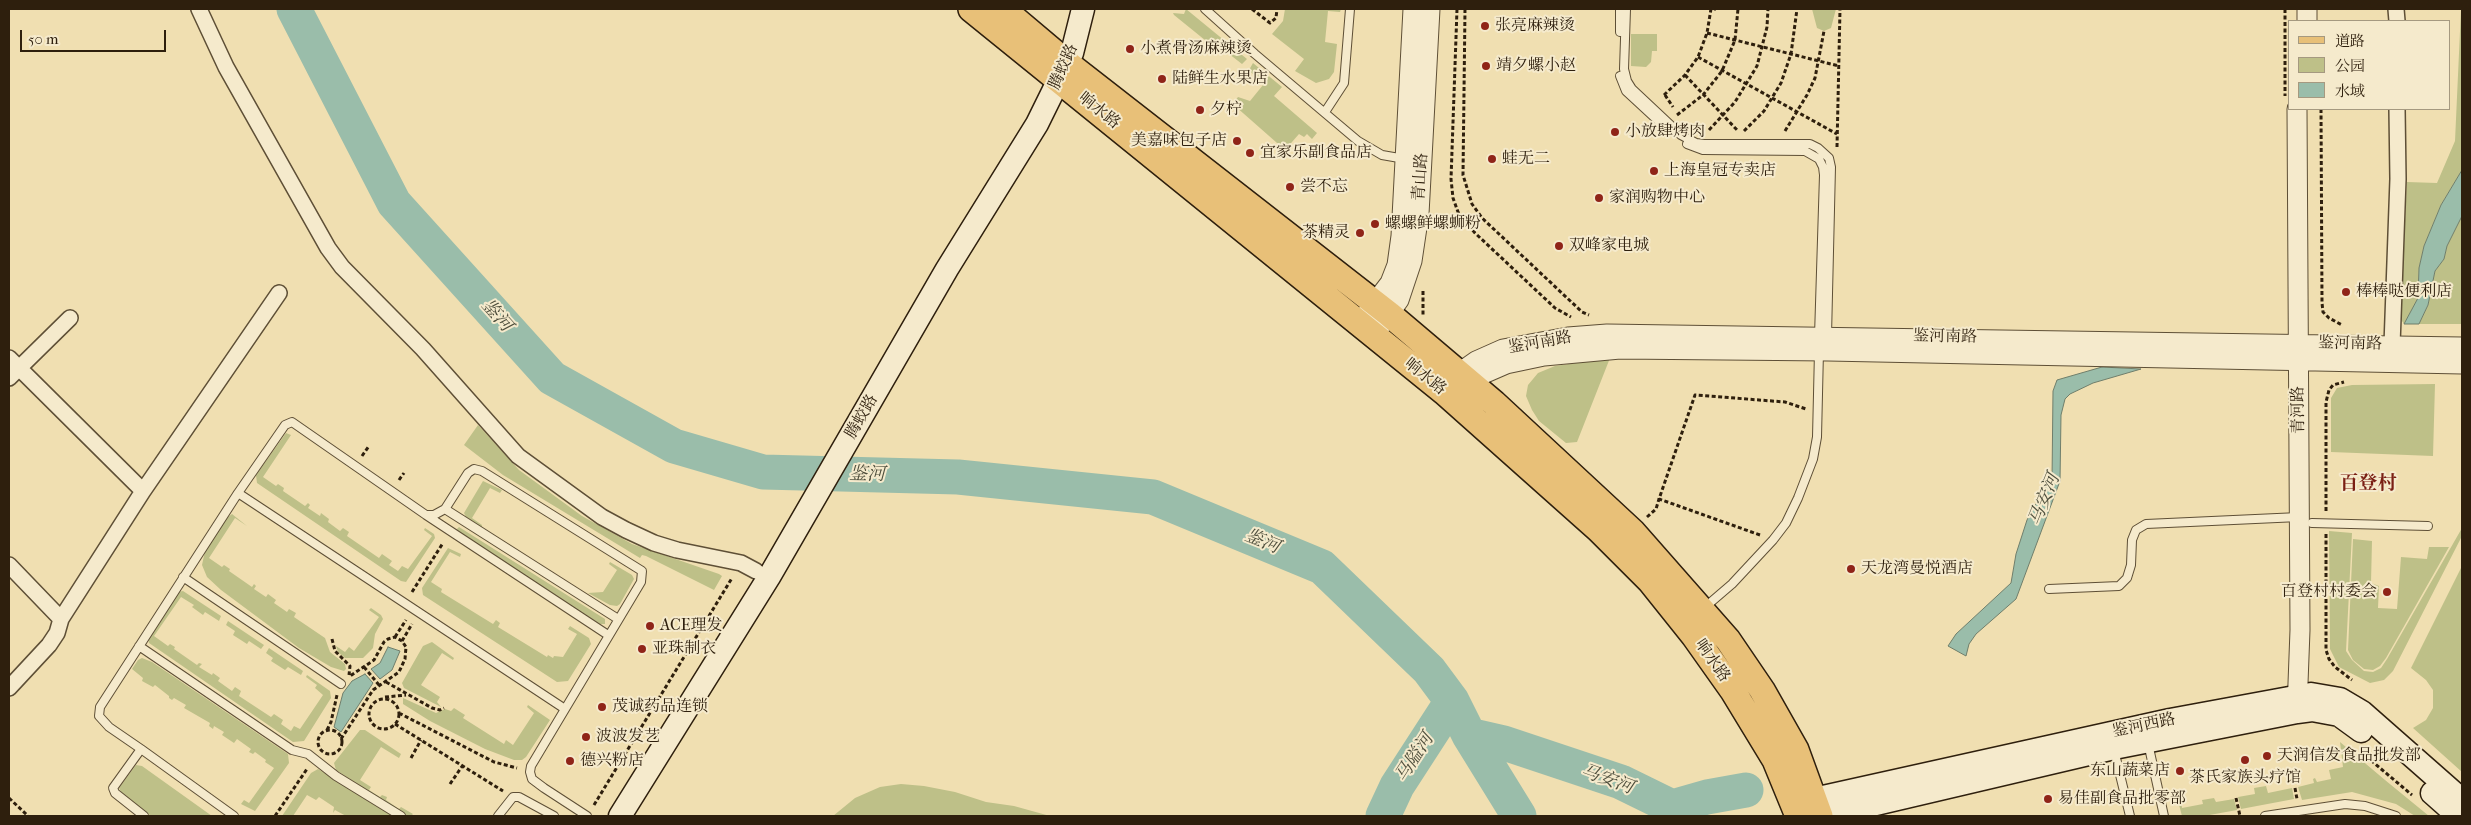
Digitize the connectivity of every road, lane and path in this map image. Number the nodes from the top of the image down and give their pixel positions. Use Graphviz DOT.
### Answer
graph roads {
  1 [pos="199,9"];
  2 [pos="971,9"];
  3 [pos="1003,9"];
  4 [pos="1067,9"];
  5 [pos="1082,9"];
  6 [pos="1205,9"];
  7 [pos="1252,9"];
  8 [pos="1277,9"];
  9 [pos="1350,9"];
  10 [pos="1412,9"];
  11 [pos="1430,9"];
  12 [pos="1457,9"];
  13 [pos="1465,9"];
  14 [pos="1620,9"];
  15 [pos="1626,9"];
  16 [pos="1716,9"];
  17 [pos="1738,9"];
  18 [pos="1768,9"];
  19 [pos="1796,9"];
  20 [pos="1840,9"];
  21 [pos="2285,9"];
  22 [pos="1824,31"];
  23 [pos="1707,33"];
  24 [pos="1735,40"];
  25 [pos="1763,47"];
  26 [pos="1791,54"];
  27 [pos="2288,56"];
  28 [pos="1698,57"];
  29 [pos="1819,61"];
  30 [pos="1057,66"];
  31 [pos="1839,66"];
  32 [pos="1722,71"];
  33 [pos="1685,76"];
  34 [pos="1747,85"];
  35 [pos="1704,95"];
  36 [pos="1659,98"];
  37 [pos="1772,99"];
  38 [pos="2291,110"];
  39 [pos="2308,110"];
  40 [pos="2321,110"];
  41 [pos="2398,110"];
  42 [pos="1326,112"];
  43 [pos="1797,113"];
  44 [pos="1724,116"];
  45 [pos="1670,118"];
  46 [pos="1741,133"];
  47 [pos="1703,134"];
  48 [pos="1782,134"];
  49 [pos="1837,134"];
  50 [pos="1736,136"];
  51 [pos="1747,139"];
  52 [pos="1828,142"];
  53 [pos="1837,143"];
  54 [pos="1836,152"];
  55 [pos="1405,159"];
  56 [pos="1424,283"];
  57 [pos="279,294"];
  58 [pos="1594,317"];
  59 [pos="70,318"];
  60 [pos="1424,318"];
  61 [pos="1374,319"];
  62 [pos="1578,319"];
  63 [pos="2350,326"];
  64 [pos="1822,341"];
  65 [pos="2392,345"];
  66 [pos="2462,347"];
  67 [pos="2304,352"];
  68 [pos="2462,364"];
  69 [pos="12,368"];
  70 [pos="2350,382"];
  71 [pos="1457,387"];
  72 [pos="1818,414"];
  73 [pos="143,490"];
  74 [pos="238,493"];
  75 [pos="1659,499"];
  76 [pos="445,509"];
  77 [pos="426,515"];
  78 [pos="2312,521"];
  79 [pos="1639,522"];
  80 [pos="2428,526"];
  81 [pos="450,531"];
  82 [pos="1774,540"];
  83 [pos="782,542"];
  84 [pos="9,565"];
  85 [pos="749,567"];
  86 [pos="183,577"];
  87 [pos="2049,589"];
  88 [pos="405,604"];
  89 [pos="1703,610"];
  90 [pos="416,611"];
  91 [pos="62,619"];
  92 [pos="618,619"];
  93 [pos="608,634"];
  94 [pos="395,638"];
  95 [pos="332,639"];
  96 [pos="402,641"];
  97 [pos="139,646"];
  98 [pos="364,667"];
  99 [pos="386,682"];
  100 [pos="2355,682"];
  101 [pos="341,684"];
  102 [pos="378,684"];
  103 [pos="9,688"];
  104 [pos="407,695"];
  105 [pos="382,698"];
  106 [pos="365,703"];
  107 [pos="2304,703"];
  108 [pos="370,706"];
  109 [pos="444,708"];
  110 [pos="565,709"];
  111 [pos="399,713"];
  112 [pos="395,724"];
  113 [pos="327,730"];
  114 [pos="341,739"];
  115 [pos="421,740"];
  116 [pos="2148,742"];
  117 [pos="2114,748"];
  118 [pos="141,750"];
  119 [pos="2358,750"];
  120 [pos="411,758"];
  121 [pos="314,759"];
  122 [pos="463,765"];
  123 [pos="530,772"];
  124 [pos="450,784"];
  125 [pos="9,798"];
  126 [pos="2236,798"];
  127 [pos="2415,798"];
  128 [pos="510,800"];
  129 [pos="2462,800"];
  130 [pos="1810,811"];
  131 [pos="28,816"];
  132 [pos="144,816"];
  133 [pos="234,816"];
  134 [pos="275,816"];
  135 [pos="401,816"];
  136 [pos="498,816"];
  137 [pos="554,816"];
  138 [pos="587,816"];
  139 [pos="609,816"];
  140 [pos="620,816"];
  141 [pos="2130,816"];
  142 [pos="2164,816"];
  143 [pos="2240,816"];
  144 [pos="2265,816"];
  145 [pos="2396,816"];
  146 [pos="2458,816"];
  1 -- 85 [label="street"];
  2 -- 30 [label="main road, 响水路"];
  3 -- 30 [label="main road, 响水路"];
  4 -- 30 [label="main road, 腾蛟路"];
  5 -- 30 [label="main road, 腾蛟路"];
  6 -- 42 [label="lane"];
  7 -- 8 [label="path"];
  9 -- 42 [label="lane"];
  10 -- 55 [label="street, 青山路"];
  11 -- 61 [label="street, 青山路"];
  12 -- 62 [label="path"];
  13 -- 58 [label="path"];
  14 -- 64 [label="lane"];
  15 -- 64 [label="lane"];
  16 -- 23 [label="path"];
  17 -- 24 [label="path"];
  18 -- 25 [label="path"];
  19 -- 26 [label="path"];
  20 -- 31 [label="path"];
  21 -- 27 [label="path"];
  22 -- 29 [label="path"];
  23 -- 24 [label="path"];
  23 -- 28 [label="path"];
  24 -- 25 [label="path"];
  24 -- 32 [label="path"];
  25 -- 26 [label="path"];
  25 -- 34 [label="path"];
  26 -- 29 [label="path"];
  26 -- 37 [label="path"];
  28 -- 32 [label="path"];
  28 -- 33 [label="path"];
  29 -- 31 [label="path"];
  29 -- 43 [label="path"];
  30 -- 61 [label="main road, 响水路"];
  30 -- 83 [label="main road, 腾蛟路"];
  31 -- 49 [label="path"];
  32 -- 34 [label="path"];
  32 -- 35 [label="path"];
  33 -- 35 [label="path"];
  33 -- 36 [label="path"];
  34 -- 37 [label="path"];
  34 -- 44 [label="path"];
  35 -- 44 [label="path"];
  35 -- 45 [label="path"];
  37 -- 43 [label="path"];
  37 -- 46 [label="path"];
  38 -- 67 [label="street, 青河路"];
  39 -- 67 [label="street, 青河路"];
  40 -- 63 [label="path"];
  41 -- 65 [label="street"];
  42 -- 55 [label="lane"];
  43 -- 48 [label="path"];
  43 -- 49 [label="path"];
  44 -- 46 [label="path"];
  44 -- 47 [label="path"];
  46 -- 50 [label="path"];
  46 -- 51 [label="path"];
  49 -- 53 [label="path"];
  52 -- 53 [label="path"];
  53 -- 54 [label="path"];
  55 -- 61 [label="street, 青山路"];
  56 -- 60 [label="path"];
  57 -- 73 [label="street"];
  59 -- 69 [label="street"];
  61 -- 71 [label="main road, 响水路"];
  64 -- 67 [label="street, 鉴河南路"];
  64 -- 71 [label="street, 鉴河南路"];
  64 -- 72 [label="lane"];
  65 -- 66 [label="street, 鉴河南路"];
  65 -- 67 [label="street, 鉴河南路"];
  67 -- 68 [label="street, 鉴河南路"];
  67 -- 78 [label="street, 青河路"];
  69 -- 73 [label="street"];
  70 -- 78 [label="path"];
  71 -- 89 [label="main road, 响水路"];
  71 -- 130 [label="main road, 响水路"];
  72 -- 75 [label="path"];
  72 -- 82 [label="lane"];
  73 -- 91 [label="street"];
  74 -- 77 [label="lane"];
  74 -- 86 [label="lane"];
  74 -- 88 [label="lane"];
  75 -- 79 [label="path"];
  75 -- 82 [label="path"];
  76 -- 77 [label="lane"];
  76 -- 92 [label="lane"];
  76 -- 92 [label="lane"];
  77 -- 81 [label="lane"];
  78 -- 80 [label="lane"];
  78 -- 87 [label="lane"];
  78 -- 100 [label="path"];
  78 -- 107 [label="street, 青河路"];
  81 -- 88 [label="path"];
  81 -- 93 [label="lane"];
  82 -- 89 [label="lane"];
  83 -- 85 [label="main road, 腾蛟路"];
  83 -- 140 [label="main road, 腾蛟路"];
  84 -- 91 [label="street"];
  85 -- 138 [label="path"];
  85 -- 139 [label="main road, 腾蛟路"];
  86 -- 97 [label="lane"];
  86 -- 101 [label="lane"];
  88 -- 90 [label="lane"];
  89 -- 130 [label="main road, 响水路"];
  90 -- 94 [label="path"];
  90 -- 96 [label="path"];
  90 -- 110 [label="lane"];
  91 -- 103 [label="street"];
  92 -- 93 [label="lane"];
  93 -- 110 [label="lane"];
  94 -- 96 [label="path"];
  94 -- 98 [label="path"];
  95 -- 98 [label="path"];
  96 -- 99 [label="path"];
  97 -- 118 [label="lane"];
  97 -- 121 [label="lane"];
  98 -- 102 [label="path"];
  99 -- 102 [label="path"];
  99 -- 104 [label="path"];
  101 -- 113 [label="path"];
  102 -- 106 [label="path"];
  104 -- 105 [label="path"];
  104 -- 109 [label="path"];
  105 -- 108 [label="path"];
  105 -- 111 [label="path"];
  106 -- 108 [label="path"];
  106 -- 114 [label="path"];
  107 -- 116 [label="main road, 鉴河西路"];
  107 -- 129 [label="main road, 鉴河西路"];
  107 -- 130 [label="main road, 鉴河西路"];
  107 -- 146 [label="main road, 鉴河西路"];
  108 -- 112 [label="path"];
  110 -- 123 [label="lane"];
  111 -- 112 [label="path"];
  111 -- 123 [label="path"];
  112 -- 115 [label="path"];
  113 -- 114 [label="path"];
  113 -- 114 [label="path"];
  115 -- 120 [label="path"];
  115 -- 122 [label="path"];
  116 -- 117 [label="main road, 鉴河西路"];
  116 -- 142 [label="lane"];
  117 -- 130 [label="main road, 鉴河西路"];
  117 -- 141 [label="lane"];
  118 -- 132 [label="lane"];
  118 -- 133 [label="lane"];
  119 -- 127 [label="path"];
  121 -- 134 [label="path"];
  121 -- 135 [label="lane"];
  122 -- 124 [label="path"];
  122 -- 128 [label="path"];
  123 -- 138 [label="lane"];
  125 -- 131 [label="path"];
  126 -- 143 [label="path"];
  128 -- 136 [label="lane"];
  128 -- 137 [label="lane"];
  144 -- 145 [label="lane"];
}
